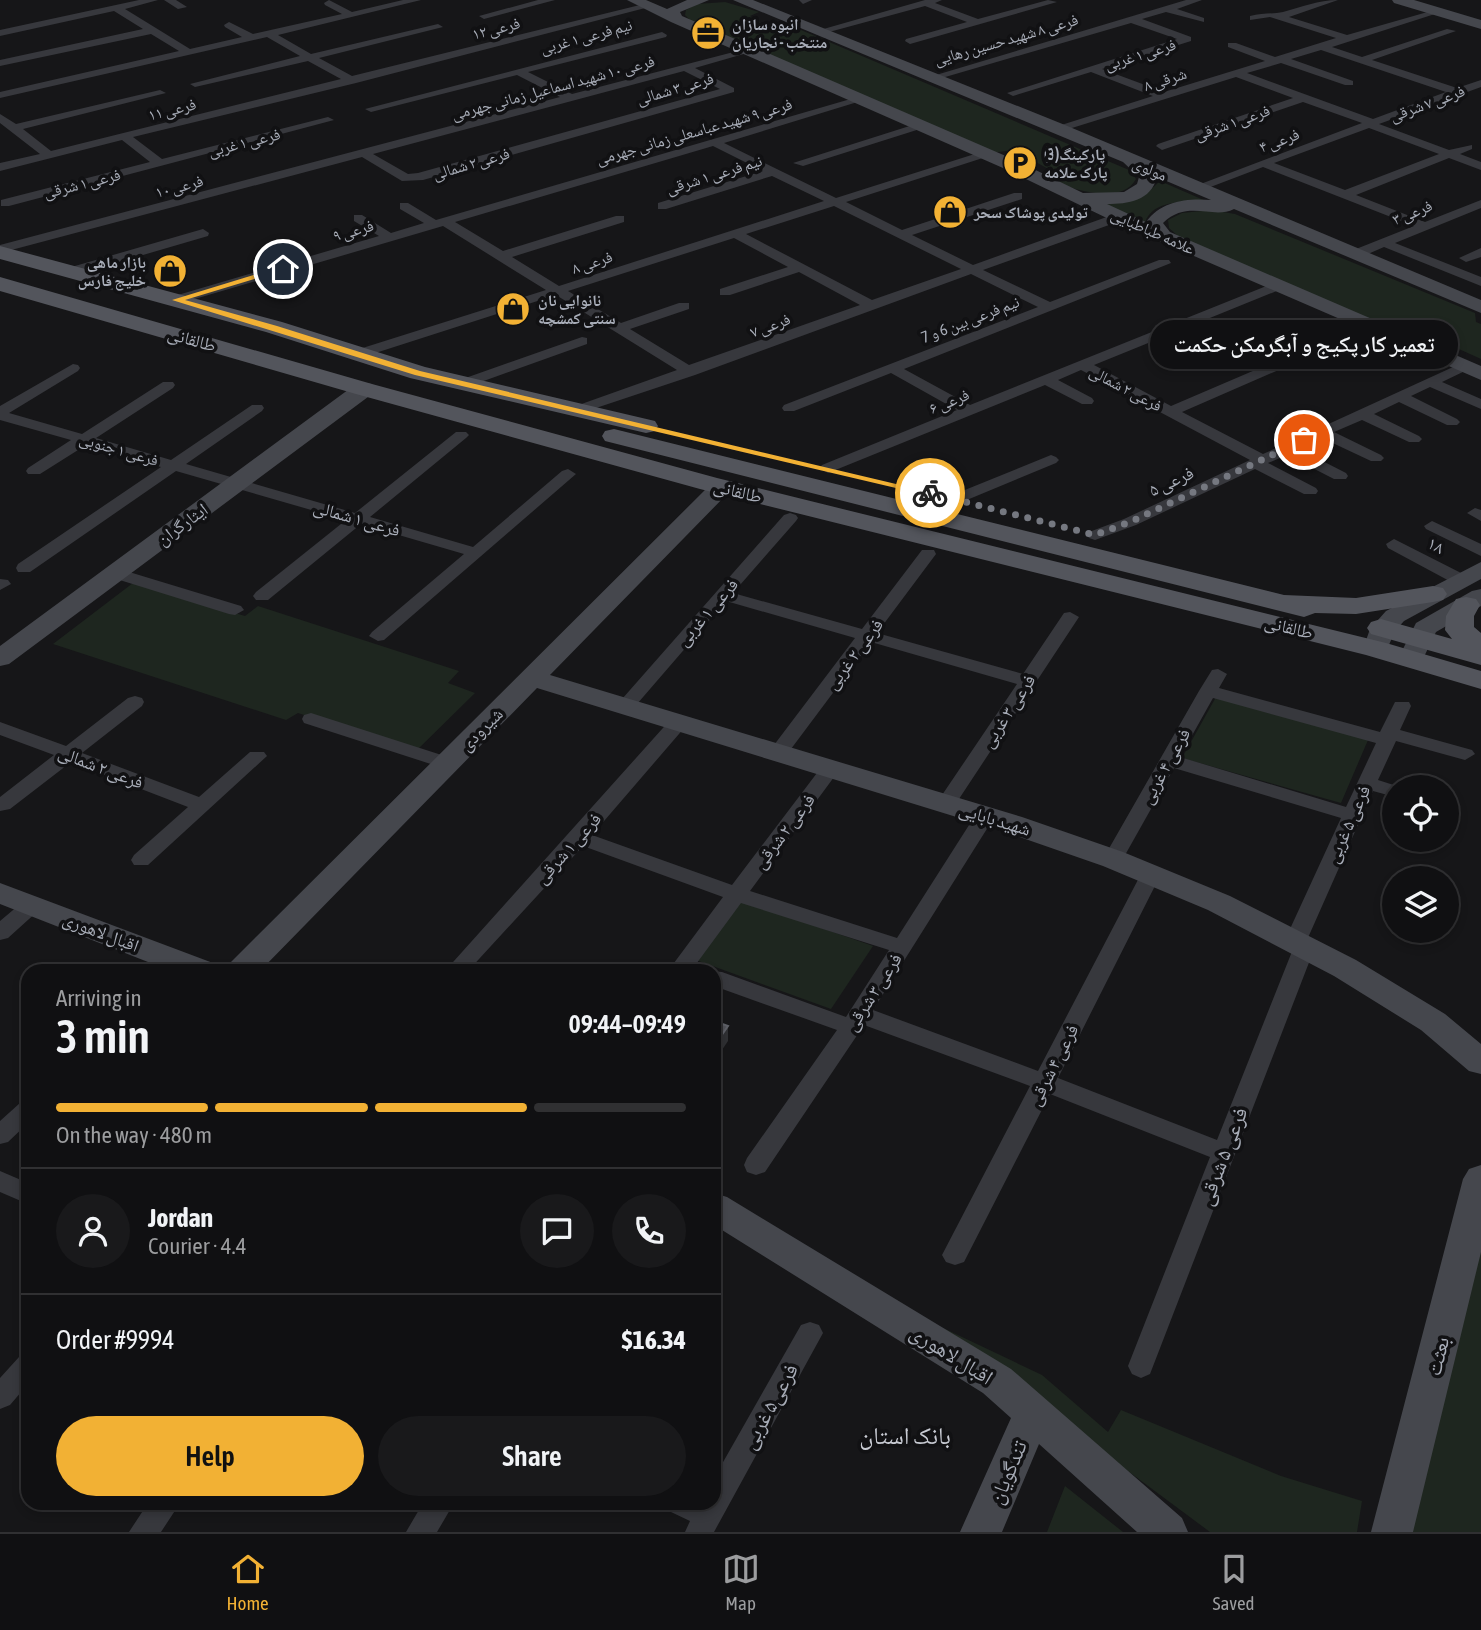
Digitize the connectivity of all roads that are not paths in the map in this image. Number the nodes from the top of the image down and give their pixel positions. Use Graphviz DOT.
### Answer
graph roads {
  1 [pos="153,0"];
  2 [pos="169,0"];
  3 [pos="416,0"];
  4 [pos="550,0"];
  5 [pos="702,0"];
  6 [pos="740,0"];
  7 [pos="937,0"];
  8 [pos="1197,0"];
  9 [pos="1332,0"];
  10 [pos="1399,0"];
  11 [pos="1419,0"];
  12 [pos="1052,2"];
  13 [pos="329,3"];
  14 [pos="641,3"];
  15 [pos="925,3"];
  16 [pos="1437,6"];
  17 [pos="182,7"];
  18 [pos="116,8"];
  19 [pos="1167,9"];
  20 [pos="351,15"];
  21 [pos="484,16"];
  22 [pos="272,17"];
  23 [pos="1278,17"];
  24 [pos="1254,18"];
  25 [pos="676,19"];
  26 [pos="1131,19"];
  27 [pos="1481,19"];
  28 [pos="976,22"];
  29 [pos="1394,23"];
  30 [pos="1187,24"];
  31 [pos="229,25"];
  32 [pos="1481,25"];
  33 [pos="438,27"];
  34 [pos="294,28"];
  35 [pos="153,30"];
  36 [pos="1451,31"];
  37 [pos="818,32"];
  38 [pos="0,33"];
  39 [pos="269,34"];
  40 [pos="662,35"];
  41 [pos="1436,36"];
  42 [pos="252,38"];
  43 [pos="1345,38"];
  44 [pos="910,41"];
  45 [pos="1232,44"];
  46 [pos="1320,46"];
  47 [pos="749,51"];
  48 [pos="188,52"];
  49 [pos="309,57"];
  50 [pos="1278,60"];
  51 [pos="1362,60"];
  52 [pos="0,63"];
  53 [pos="686,68"];
  54 [pos="1093,69"];
  55 [pos="519,72"];
  56 [pos="1235,74"];
  57 [pos="931,78"];
  58 [pos="352,81"];
  59 [pos="1481,83"];
  60 [pos="195,84"];
  61 [pos="1336,87"];
  62 [pos="1457,92"];
  63 [pos="160,93"];
  64 [pos="1013,93"];
  65 [pos="0,95"];
  66 [pos="1163,96"];
  67 [pos="1303,98"];
  68 [pos="572,99"];
  69 [pos="858,100"];
  70 [pos="371,110"];
  71 [pos="0,117"];
  72 [pos="328,120"];
  73 [pos="1370,123"];
  74 [pos="919,126"];
  75 [pos="14,128"];
  76 [pos="1059,130"];
  77 [pos="581,132"];
  78 [pos="125,136"];
  79 [pos="713,142"];
  80 [pos="1162,146"];
  81 [pos="1468,147"];
  82 [pos="365,154"];
  83 [pos="1449,154"];
  84 [pos="0,155"];
  85 [pos="49,155"];
  86 [pos="985,155"];
  87 [pos="1130,160"];
  88 [pos="159,163"];
  89 [pos="799,163"];
  90 [pos="1263,163"];
  91 [pos="6,165"];
  92 [pos="1481,166"];
  93 [pos="775,171"];
  94 [pos="1196,188"];
  95 [pos="539,193"];
  96 [pos="1069,193"];
  97 [pos="1344,194"];
  98 [pos="1018,196"];
  99 [pos="837,201"];
  100 [pos="5,203"];
  101 [pos="404,206"];
  102 [pos="662,206"];
  103 [pos="1479,206"];
  104 [pos="1250,211"];
  105 [pos="1119,216"];
  106 [pos="358,218"];
  107 [pos="620,219"];
  108 [pos="439,223"];
  109 [pos="1425,226"];
  110 [pos="203,233"];
  111 [pos="735,234"];
  112 [pos="902,234"];
  113 [pos="1163,236"];
  114 [pos="389,237"];
  115 [pos="1384,243"];
  116 [pos="0,251"];
  117 [pos="1481,252"];
  118 [pos="1356,254"];
  119 [pos="501,256"];
  120 [pos="1466,258"];
  121 [pos="0,263"];
  122 [pos="1164,263"];
  123 [pos="799,268"];
  124 [pos="73,271"];
  125 [pos="974,271"];
  126 [pos="1481,282"];
  127 [pos="0,284"];
  128 [pos="1279,285"];
  129 [pos="556,292"];
  130 [pos="725,292"];
  131 [pos="176,300"];
  132 [pos="684,306"];
  133 [pos="873,306"];
  134 [pos="1048,307"];
  135 [pos="1481,307"];
  136 [pos="232,316"];
  137 [pos="1370,325"];
  138 [pos="618,329"];
  139 [pos="582,341"];
  140 [pos="277,342"];
  141 [pos="358,354"];
  142 [pos="1082,365"];
  143 [pos="73,368"];
  144 [pos="892,368"];
  145 [pos="1473,370"];
  146 [pos="690,372"];
  147 [pos="1047,380"];
  148 [pos="1431,382"];
  149 [pos="462,384"];
  150 [pos="168,385"];
  151 [pos="364,389"];
  152 [pos="1400,397"];
  153 [pos="1087,401"];
  154 [pos="1481,405"];
  155 [pos="257,408"];
  156 [pos="789,408"];
  157 [pos="578,411"];
  158 [pos="970,411"];
  159 [pos="1170,412"];
  160 [pos="0,414"];
  161 [pos="1362,414"];
  162 [pos="1452,422"];
  163 [pos="1322,432"];
  164 [pos="461,435"];
  165 [pos="84,439"];
  166 [pos="1414,439"];
  167 [pos="1286,448"];
  168 [pos="1376,458"];
  169 [pos="1051,460"];
  170 [pos="1259,462"];
  171 [pos="174,466"];
  172 [pos="828,468"];
  173 [pos="34,471"];
  174 [pos="568,474"];
  175 [pos="1340,476"];
  176 [pos="237,484"];
  177 [pos="720,487"];
  178 [pos="1310,491"];
  179 [pos="956,499"];
  180 [pos="790,518"];
  181 [pos="357,519"];
  182 [pos="1432,526"];
  183 [pos="1095,535"];
  184 [pos="1394,544"];
  185 [pos="1481,551"];
  186 [pos="477,553"];
  187 [pos="928,554"];
  188 [pos="24,568"];
  189 [pos="116,573"];
  190 [pos="1200,581"];
  191 [pos="1472,588"];
  192 [pos="1433,594"];
  193 [pos="722,595"];
  194 [pos="262,596"];
  195 [pos="1285,603"];
  196 [pos="235,610"];
  197 [pos="1070,617"];
  198 [pos="378,636"];
  199 [pos="868,636"];
  200 [pos="1379,639"];
  201 [pos="1416,648"];
  202 [pos="1481,649"];
  203 [pos="1481,656"];
  204 [pos="0,658"];
  205 [pos="531,678"];
  206 [pos="1481,680"];
  207 [pos="1027,681"];
  208 [pos="135,702"];
  209 [pos="624,706"];
  210 [pos="1402,706"];
  211 [pos="311,719"];
  212 [pos="678,723"];
  213 [pos="0,728"];
  214 [pos="1388,736"];
  215 [pos="778,753"];
  216 [pos="68,754"];
  217 [pos="1465,754"];
  218 [pos="257,756"];
  219 [pos="1169,760"];
  220 [pos="447,763"];
  221 [pos="830,769"];
  222 [pos="1367,783"];
  223 [pos="1382,787"];
  224 [pos="3,804"];
  225 [pos="946,804"];
  226 [pos="202,805"];
  227 [pos="1352,815"];
  228 [pos="985,816"];
  229 [pos="579,837"];
  230 [pos="1113,859"];
  231 [pos="141,860"];
  232 [pos="1150,874"];
  233 [pos="0,893"];
  234 [pos="737,894"];
  235 [pos="32,905"];
  236 [pos="0,933"];
  237 [pos="1299,945"];
  238 [pos="902,947"];
  239 [pos="184,964"];
  240 [pos="248,964"];
  241 [pos="462,964"];
  242 [pos="689,964"];
  243 [pos="721,980"];
  244 [pos="855,1020"];
  245 [pos="1433,1022"];
  246 [pos="1481,1032"];
  247 [pos="1481,1062"];
  248 [pos="1044,1082"];
  249 [pos="21,1115"];
  250 [pos="0,1135"];
  251 [pos="1223,1152"];
  252 [pos="756,1165"];
  253 [pos="1481,1179"];
  254 [pos="0,1181"];
  255 [pos="21,1191"];
  256 [pos="721,1211"];
  257 [pos="955,1255"];
  258 [pos="810,1333"];
  259 [pos="1141,1366"];
  260 [pos="21,1374"];
  261 [pos="0,1397"];
  262 [pos="1032,1412"];
  263 [pos="721,1492"];
  264 [pos="160,1510"];
  265 [pos="435,1510"];
  266 [pos="688,1510"];
  267 [pos="703,1524"];
  268 [pos="143,1532"];
  269 [pos="421,1532"];
  270 [pos="981,1532"];
  271 [pos="1167,1532"];
  272 [pos="1392,1532"];
  1 -- 18 [label="street"];
  2 -- 17 [label="street"];
  3 -- 20 [label="street"];
  4 -- 21 [label="street"];
  5 -- 25 [label="street"];
  6 -- 37 [label="street, مولوی"];
  7 -- 15 [label="street"];
  8 -- 19 [label="street, فرعی ۸ شهید حسین رهایی"];
  9 -- 23 [label="street"];
  10 -- 16 [label="street"];
  11 -- 16 [label="street"];
  12 -- 28 [label="street"];
  13 -- 20 [label="street"];
  14 -- 25 [label="street, علامه طباطبایی"];
  14 -- 58 [label="street, فرعی ۱۲"];
  15 -- 28 [label="street"];
  15 -- 37 [label="street"];
  16 -- 27 [label="street"];
  16 -- 29 [label="street, ۸ شرقی"];
  16 -- 32 [label="street"];
  18 -- 35 [label="street"];
  18 -- 38 [label="street"];
  19 -- 26 [label="street, فرعی ۸ شهید حسین رهایی"];
  19 -- 30 [label="street"];
  20 -- 34 [label="street"];
  22 -- 34 [label="street"];
  23 -- 24 [label="street"];
  23 -- 43 [label="street"];
  25 -- 47 [label="street, علامه طباطبایی"];
  26 -- 54 [label="street, فرعی ۱ غربی"];
  26 -- 57 [label="street, فرعی ۸ شهید حسین رهایی"];
  28 -- 44 [label="street"];
  29 -- 41 [label="street"];
  29 -- 43 [label="street, ۸ شرقی"];
  31 -- 42 [label="street"];
  33 -- 49 [label="street"];
  34 -- 39 [label="street"];
  35 -- 48 [label="street"];
  35 -- 52 [label="street"];
  36 -- 41 [label="street"];
  37 -- 57 [label="street, مولوی"];
  39 -- 42 [label="street"];
  39 -- 49 [label="street"];
  40 -- 55 [label="street, نیم فرعی ۱ غربی"];
  41 -- 51 [label="street"];
  42 -- 48 [label="street"];
  43 -- 46 [label="street, ۸ شرقی"];
  45 -- 50 [label="street"];
  46 -- 50 [label="street, ۸ شرقی"];
  46 -- 51 [label="street"];
  47 -- 53 [label="street, فرعی ۱۰ شهید اسماعیل زمانی جهرمی"];
  47 -- 69 [label="street, علامه طباطبایی"];
  48 -- 65 [label="street"];
  49 -- 58 [label="street"];
  49 -- 60 [label="street"];
  50 -- 56 [label="street, ۸ شرقی"];
  50 -- 61 [label="street"];
  51 -- 62 [label="street"];
  53 -- 68 [label="street, فرعی ۱۰ شهید اسماعیل زمانی جهرمی"];
  53 -- 77 [label="street, فرعی ۳ شمالی"];
  54 -- 64 [label="street"];
  54 -- 66 [label="street"];
  55 -- 68 [label="street"];
  55 -- 70 [label="street"];
  56 -- 66 [label="street, ۸ شرقی"];
  56 -- 67 [label="street"];
  57 -- 76 [label="street, مولوی"];
  58 -- 78 [label="street, فرعی ۱۱"];
  59 -- 62 [label="street, فرعی ۷ شرقی"];
  62 -- 73 [label="street, فرعی ۷ شرقی"];
  63 -- 75 [label="street"];
  66 -- 76 [label="street, ۸ شرقی"];
  67 -- 73 [label="street"];
  67 -- 80 [label="street, فرعی ۱ شرقی"];
  68 -- 82 [label="street, فرعی ۱۰ شهید اسماعیل زمانی جهرمی"];
  69 -- 74 [label="street, علامه طباطبایی"];
  69 -- 79 [label="street, فرعی ۹ شهید عباسعلی زمانی جهرمی"];
  71 -- 75 [label="street"];
  72 -- 88 [label="street, فرعی ۱ غربی"];
  73 -- 83 [label="street"];
  73 -- 90 [label="street, فرعی ۴"];
  74 -- 86 [label="street, علامه طباطبایی"];
  74 -- 89 [label="street"];
  75 -- 85 [label="street"];
  76 -- 87 [label="street, مولوی"];
  77 -- 82 [label="street, فرعی ۲ شمالی"];
  78 -- 85 [label="street, فرعی ۱۱"];
  78 -- 88 [label="street"];
  79 -- 93 [label="street"];
  79 -- 95 [label="street, فرعی ۹ شهید عباسعلی زمانی جهرمی"];
  81 -- 83 [label="street"];
  82 -- 116 [label="street, فرعی ۱۰"];
  83 -- 92 [label="street"];
  83 -- 97 [label="street"];
  84 -- 91 [label="street"];
  85 -- 91 [label="street, فرعی ۱۱"];
  86 -- 96 [label="street, علامه طباطبایی"];
  86 -- 99 [label="street, فرعی ۸"];
  87 -- 94 [label="street, مولوی"];
  87 -- 96 [label="street"];
  88 -- 100 [label="street, فرعی ۱ شرقی"];
  90 -- 94 [label="street, فرعی ۴"];
  90 -- 97 [label="street"];
  93 -- 99 [label="street"];
  93 -- 102 [label="street, نیم فرعی ۱ شرقی"];
  94 -- 104 [label="street, مولوی"];
  95 -- 108 [label="street, فرعی ۹"];
  96 -- 105 [label="street, علامه طباطبایی"];
  97 -- 109 [label="street"];
  98 -- 112 [label="street"];
  99 -- 111 [label="street, فرعی ۸"];
  99 -- 112 [label="street"];
  101 -- 108 [label="street"];
  103 -- 109 [label="street, فرعی ۳"];
  104 -- 113 [label="street"];
  104 -- 118 [label="street, مولوی"];
  105 -- 113 [label="street, علامه طباطبایی"];
  105 -- 125 [label="street, فرعی ۷"];
  106 -- 114 [label="street"];
  107 -- 119 [label="street"];
  108 -- 114 [label="street, فرعی ۹"];
  108 -- 119 [label="street"];
  109 -- 115 [label="street, فرعی ۳"];
  110 -- 124 [label="street"];
  111 -- 123 [label="street"];
  111 -- 129 [label="street, فرعی ۸"];
  112 -- 125 [label="street"];
  113 -- 128 [label="street, علامه طباطبایی"];
  114 -- 131 [label="street, فرعی ۹"];
  115 -- 118 [label="street, فرعی ۳"];
  115 -- 126 [label="street"];
  116 -- 124 [label="main road"];
  117 -- 120 [label="street"];
  118 -- 135 [label="street, مولوی"];
  119 -- 129 [label="street"];
  121 -- 140 [label="main road, طالقانی"];
  122 -- 134 [label="street, نیم فرعی بین 6 و 7"];
  123 -- 130 [label="street"];
  123 -- 133 [label="street"];
  124 -- 131 [label="main road"];
  125 -- 133 [label="street, فرعی ۷"];
  125 -- 134 [label="street"];
  127 -- 151 [label="main road, طالقانی"];
  128 -- 137 [label="street, علامه طباطبایی"];
  128 -- 142 [label="street, فرعی ۶"];
  129 -- 138 [label="street"];
  129 -- 141 [label="street, فرعی ۸"];
  131 -- 136 [label="main road"];
  132 -- 138 [label="street"];
  133 -- 146 [label="street, فرعی ۷"];
  134 -- 144 [label="street, نیم فرعی بین 6 و 7"];
  136 -- 140 [label="main road"];
  136 -- 141 [label="main road"];
  137 -- 145 [label="street, علامه طباطبایی"];
  137 -- 159 [label="street"];
  138 -- 146 [label="street"];
  139 -- 149 [label="street"];
  140 -- 190 [label="main road, طالقانی"];
  141 -- 149 [label="main road"];
  142 -- 147 [label="street, فرعی ۶"];
  142 -- 159 [label="street, فرعی ۲ شمالی"];
  143 -- 160 [label="street"];
  144 -- 156 [label="street, نیم فرعی بین 6 و 7"];
  144 -- 158 [label="street"];
  145 -- 148 [label="street, فرعی ۵"];
  146 -- 157 [label="street, فرعی ۷"];
  147 -- 153 [label="street"];
  147 -- 158 [label="street, فرعی ۶"];
  148 -- 152 [label="street, فرعی ۵"];
  148 -- 154 [label="street"];
  149 -- 157 [label="main road"];
  150 -- 165 [label="street"];
  151 -- 176 [label="street, ایثارگران"];
  151 -- 177 [label="main road, طالقانی"];
  152 -- 161 [label="street, فرعی ۵"];
  152 -- 162 [label="street"];
  155 -- 171 [label="street"];
  157 -- 172 [label="main road"];
  158 -- 172 [label="street, فرعی ۶"];
  159 -- 170 [label="street"];
  160 -- 165 [label="street, فرعی ۱ جنوبی"];
  161 -- 163 [label="street, فرعی ۵"];
  161 -- 166 [label="street"];
  163 -- 167 [label="street, فرعی ۵"];
  163 -- 168 [label="street"];
  164 -- 181 [label="street"];
  165 -- 171 [label="street, فرعی ۱ جنوبی"];
  165 -- 173 [label="street"];
  167 -- 170 [label="street, فرعی ۵"];
  167 -- 175 [label="street"];
  169 -- 179 [label="street"];
  170 -- 178 [label="street"];
  170 -- 183 [label="street, فرعی ۵"];
  171 -- 176 [label="street, فرعی ۱ جنوبی"];
  171 -- 188 [label="street"];
  172 -- 179 [label="main road"];
  174 -- 186 [label="street"];
  176 -- 181 [label="street, فرعی ۱ شمالی"];
  176 -- 189 [label="street, ایثارگران"];
  177 -- 200 [label="main road, طالقانی"];
  177 -- 205 [label="street, شیرودی"];
  179 -- 183 [label="main road"];
  180 -- 193 [label="street, فرعی ۱ غربی"];
  181 -- 186 [label="street, فرعی ۱ شمالی"];
  181 -- 194 [label="street"];
  182 -- 185 [label="street"];
  183 -- 190 [label="main road"];
  184 -- 191 [label="street, ۱۸"];
  186 -- 198 [label="street"];
  187 -- 199 [label="street, فرعی ۲ غربی"];
  189 -- 196 [label="street"];
  189 -- 204 [label="street, ایثارگران"];
  190 -- 195 [label="main road, طالقانی"];
  191 -- 192 [label="street"];
  191 -- 201 [label="street"];
  191 -- 202 [label="main road"];
  192 -- 195 [label="main road"];
  192 -- 200 [label="street"];
  193 -- 199 [label="street"];
  193 -- 209 [label="street, فرعی ۱ غربی"];
  195 -- 200 [label="main road, طالقانی"];
  197 -- 207 [label="street, فرعی ۳ غربی"];
  199 -- 207 [label="street"];
  199 -- 215 [label="street, فرعی ۲ غربی"];
  200 -- 201 [label="main road, طالقانی"];
  201 -- 203 [label="main road, طالقانی"];
  201 -- 206 [label="main road, طالقانی"];
  205 -- 209 [label="street, شهید بابایی"];
  205 -- 220 [label="street, شیرودی"];
  207 -- 225 [label="street, فرعی ۳ غربی"];
  208 -- 216 [label="street"];
  209 -- 212 [label="street, شهید بابایی"];
  210 -- 214 [label="street, فرعی ۵ غربی"];
  211 -- 220 [label="street"];
  212 -- 215 [label="street, شهید بابایی"];
  212 -- 229 [label="street, فرعی ۱ شرقی"];
  213 -- 216 [label="street, فرعی ۲ شمالی"];
  214 -- 217 [label="street"];
  214 -- 219 [label="street, فرعی ۴ غربی"];
  214 -- 222 [label="street, فرعی ۵ غربی"];
  215 -- 221 [label="street, شهید بابایی"];
  216 -- 224 [label="street"];
  216 -- 226 [label="street, فرعی ۲ شمالی"];
  218 -- 226 [label="street"];
  219 -- 227 [label="street"];
  219 -- 230 [label="street, فرعی ۴ غربی"];
  220 -- 240 [label="street, شیرودی"];
  221 -- 225 [label="street, شهید بابایی"];
  221 -- 234 [label="street, فرعی ۲ شرقی"];
  222 -- 223 [label="street"];
  222 -- 227 [label="street, فرعی ۵ غربی"];
  225 -- 228 [label="street, شهید بابایی"];
  226 -- 231 [label="street"];
  227 -- 237 [label="street, فرعی ۵ غربی"];
  228 -- 230 [label="street, شهید بابایی"];
  228 -- 238 [label="street, فرعی ۳ شرقی"];
  229 -- 234 [label="street"];
  229 -- 241 [label="street, فرعی ۱ شرقی"];
  230 -- 232 [label="street, شهید بابایی"];
  232 -- 237 [label="street, شهید بابایی"];
  232 -- 248 [label="street, فرعی ۴ شرقی"];
  233 -- 235 [label="street, اقبال لاهوری"];
  234 -- 238 [label="street"];
  234 -- 242 [label="street, فرعی ۲ شرقی"];
  235 -- 236 [label="street"];
  235 -- 239 [label="street, اقبال لاهوری"];
  237 -- 245 [label="street, شهید بابایی"];
  237 -- 251 [label="street, فرعی ۵ شرقی"];
  238 -- 244 [label="street, فرعی ۳ شرقی"];
  243 -- 244 [label="street"];
  244 -- 248 [label="street"];
  244 -- 252 [label="street, فرعی ۳ شرقی"];
  245 -- 246 [label="street"];
  245 -- 247 [label="street"];
  248 -- 251 [label="street"];
  248 -- 257 [label="street, فرعی ۴ شرقی"];
  249 -- 250 [label="street"];
  251 -- 259 [label="street, فرعی ۵ شرقی"];
  253 -- 272 [label="street, بعثت"];
  254 -- 255 [label="street"];
  256 -- 262 [label="street, اقبال لاهوری"];
  258 -- 263 [label="street, فرعی۵ غربی"];
  260 -- 261 [label="street"];
  262 -- 270 [label="street, تندگویان"];
  262 -- 271 [label="street, اقبال لاهوری"];
  264 -- 268 [label="street"];
  265 -- 269 [label="street"];
  266 -- 267 [label="street"];
}
